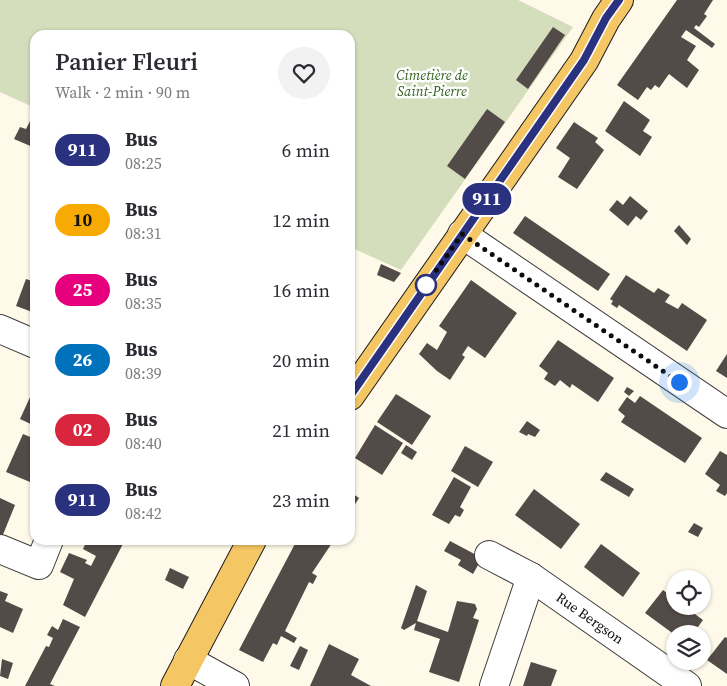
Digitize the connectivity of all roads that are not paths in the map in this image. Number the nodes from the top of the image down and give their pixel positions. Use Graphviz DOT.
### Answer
graph roads {
  1 [pos="619,0"];
  2 [pos="462,234"];
  3 [pos="0,329"];
  4 [pos="30,342"];
  5 [pos="355,389"];
  6 [pos="727,414"];
  7 [pos="47,545"];
  8 [pos="249,545"];
  9 [pos="0,550"];
  10 [pos="489,555"];
  11 [pos="531,577"];
  12 [pos="188,660"];
  13 [pos="174,686"];
  14 [pos="235,686"];
  15 [pos="494,686"];
  16 [pos="686,686"];
  1 -- 2 [label="main road"];
  2 -- 5 [label="main road"];
  2 -- 6 [label="street"];
  3 -- 4 [label="street"];
  7 -- 9 [label="street"];
  8 -- 12 [label="main road"];
  10 -- 11 [label="street, Rue Bergson"];
  11 -- 15 [label="street"];
  11 -- 16 [label="street, Rue Bergson"];
  12 -- 13 [label="main road"];
  12 -- 14 [label="street"];
}
